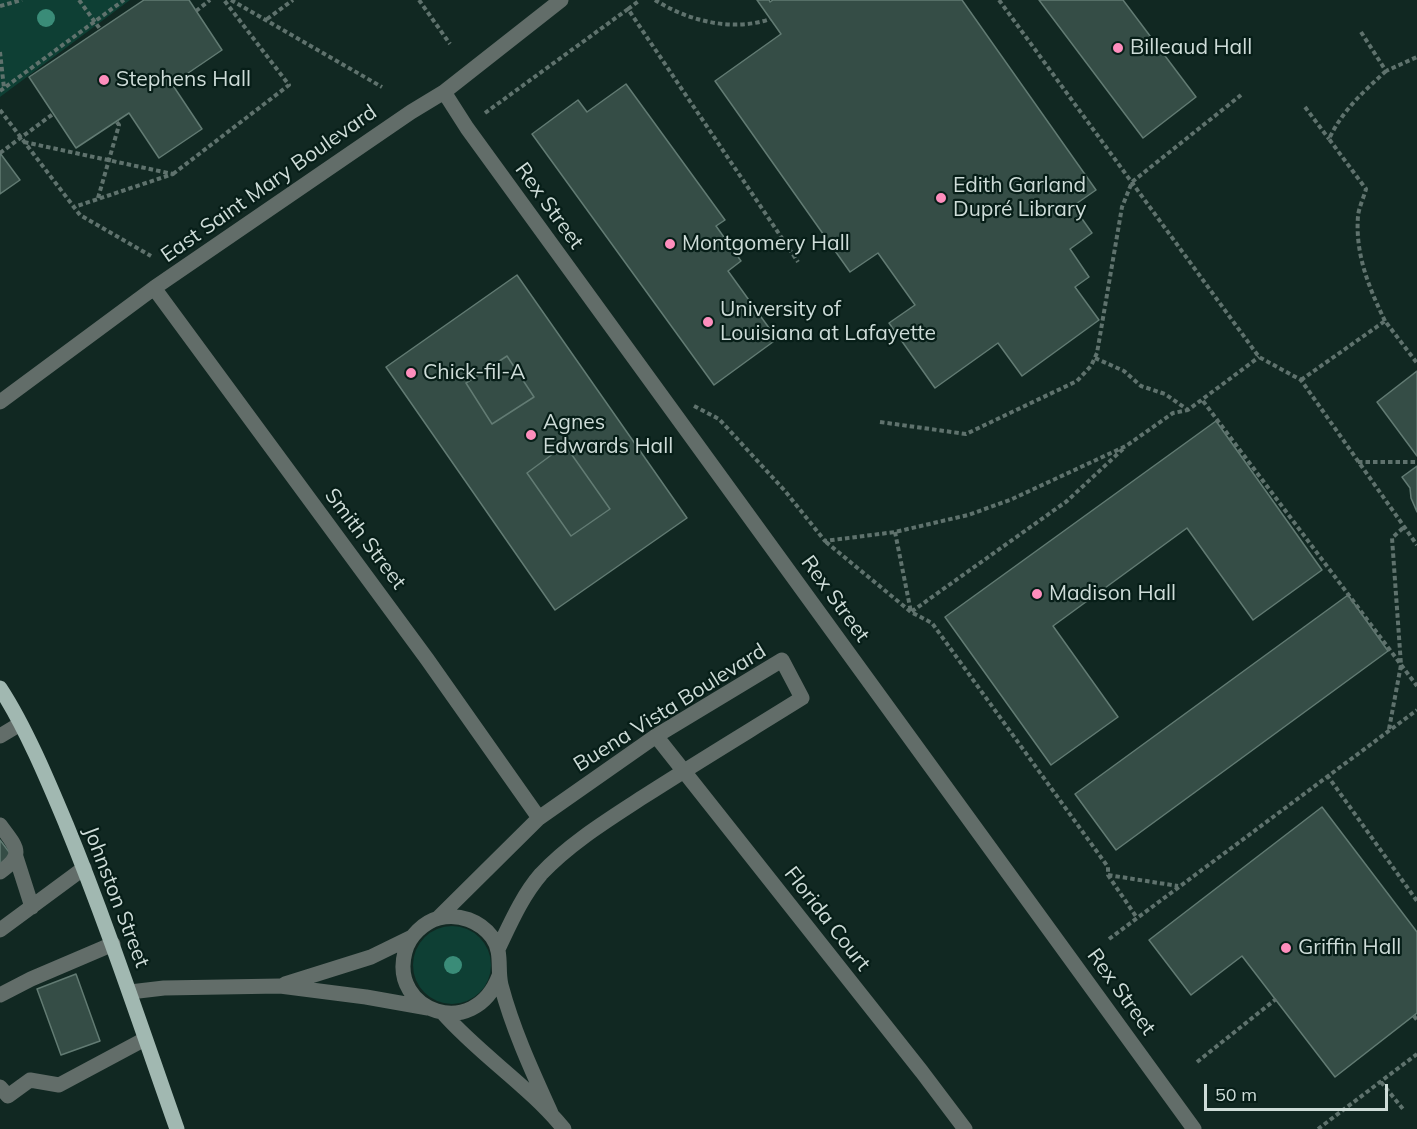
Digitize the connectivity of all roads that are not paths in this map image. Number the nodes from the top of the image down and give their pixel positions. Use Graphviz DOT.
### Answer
graph roads {
  1 [pos="561,0"];
  2 [pos="444,92"];
  3 [pos="154,288"];
  4 [pos="0,402"];
  5 [pos="0,688"];
  6 [pos="20,724"];
  7 [pos="0,736"];
  8 [pos="656,736"];
  9 [pos="683,771"];
  10 [pos="539,818"];
  11 [pos="0,825"];
  12 [pos="16,857"];
  13 [pos="84,868"];
  14 [pos="0,872"];
  15 [pos="32,907"];
  16 [pos="438,918"];
  17 [pos="0,930"];
  18 [pos="412,937"];
  19 [pos="114,944"];
  20 [pos="498,949"];
  21 [pos="499,976"];
  22 [pos="280,986"];
  23 [pos="130,992"];
  24 [pos="0,995"];
  25 [pos="436,1011"];
  26 [pos="145,1039"];
  27 [pos="3,1095"];
  28 [pos="551,1113"];
  29 [pos="177,1129"];
  30 [pos="564,1129"];
  31 [pos="965,1129"];
  32 [pos="1194,1129"];
  1 -- 2 [label="street, East Saint Mary Boulevard"];
  2 -- 3 [label="street, East Saint Mary Boulevard"];
  2 -- 32 [label="street, Rex Street"];
  3 -- 4 [label="street, East Saint Mary Boulevard"];
  3 -- 10 [label="street, Smith Street"];
  5 -- 6 [label="main road, Johnston Street"];
  6 -- 7 [label="street"];
  6 -- 13 [label="main road, Johnston Street"];
  8 -- 9 [label="street, Florida Court"];
  8 -- 9 [label="street, Buena Vista Boulevard"];
  8 -- 10 [label="street, Buena Vista Boulevard"];
  9 -- 20 [label="street, Buena Vista Boulevard"];
  9 -- 31 [label="street, Florida Court"];
  10 -- 16 [label="street, Buena Vista Boulevard"];
  11 -- 12 [label="street"];
  12 -- 14 [label="street"];
  12 -- 15 [label="street"];
  13 -- 15 [label="street"];
  13 -- 19 [label="main road, Johnston Street"];
  15 -- 17 [label="street"];
  16 -- 18 [label="street, Buena Vista Boulevard"];
  16 -- 20 [label="street"];
  18 -- 22 [label="street, Buena Vista Boulevard"];
  18 -- 25 [label="street"];
  19 -- 23 [label="main road, Johnston Street"];
  19 -- 24 [label="street"];
  20 -- 21 [label="street, Buena Vista Boulevard"];
  21 -- 25 [label="street, Buena Vista Boulevard"];
  21 -- 28 [label="street, Buena Vista Boulevard"];
  22 -- 23 [label="street, Buena Vista Boulevard"];
  22 -- 25 [label="street, Buena Vista Boulevard"];
  23 -- 26 [label="main road, Johnston Street"];
  25 -- 28 [label="street"];
  26 -- 27 [label="street"];
  26 -- 29 [label="main road, Johnston Street"];
  28 -- 30 [label="street"];
}
